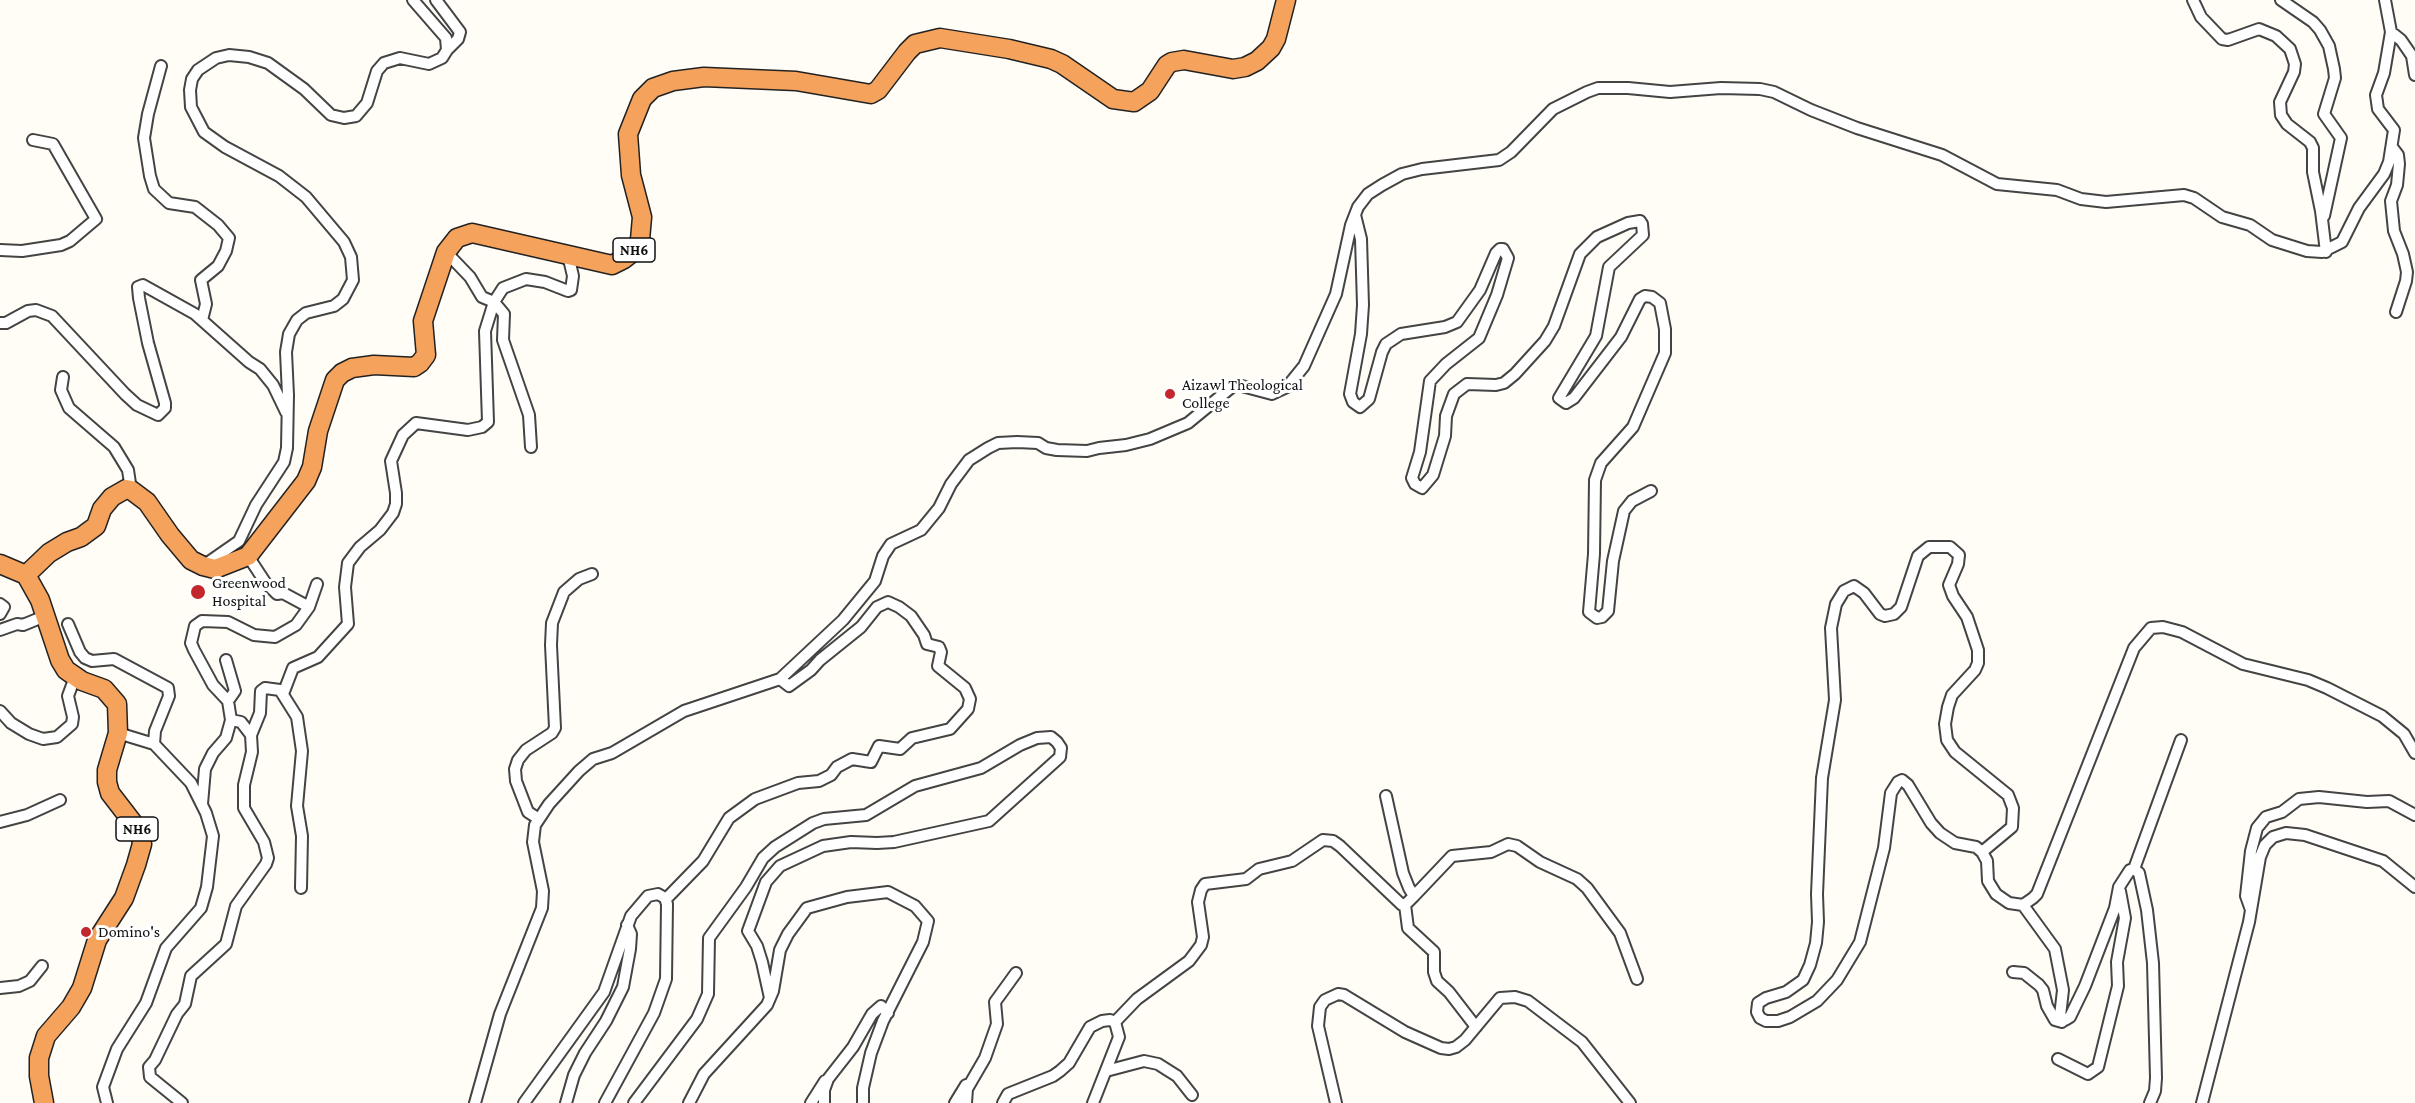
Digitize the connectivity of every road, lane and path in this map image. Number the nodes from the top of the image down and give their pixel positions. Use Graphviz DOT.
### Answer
graph roads {
  1 [pos="413,0"];
  2 [pos="436,0"];
  3 [pos="1287,0"];
  4 [pos="2193,0"];
  5 [pos="2281,0"];
  6 [pos="2385,0"];
  7 [pos="2391,32"];
  8 [pos="447,50"];
  9 [pos="161,66"];
  10 [pos="2415,75"];
  11 [pos="33,140"];
  12 [pos="2392,147"];
  13 [pos="1355,215"];
  14 [pos="2323,223"];
  15 [pos="0,250"];
  16 [pos="447,252"];
  17 [pos="2326,252"];
  18 [pos="568,255"];
  19 [pos="494,302"];
  20 [pos="2396,312"];
  21 [pos="202,320"];
  22 [pos="0,323"];
  23 [pos="63,377"];
  24 [pos="287,415"];
  25 [pos="531,447"];
  26 [pos="131,490"];
  27 [pos="1651,491"];
  28 [pos="248,556"];
  29 [pos="0,564"];
  30 [pos="203,566"];
  31 [pos="592,574"];
  32 [pos="26,575"];
  33 [pos="317,584"];
  34 [pos="0,604"];
  35 [pos="309,607"];
  36 [pos="0,614"];
  37 [pos="45,616"];
  38 [pos="68,624"];
  39 [pos="0,630"];
  40 [pos="226,660"];
  41 [pos="75,677"];
  42 [pos="780,679"];
  43 [pos="283,694"];
  44 [pos="228,701"];
  45 [pos="0,711"];
  46 [pos="231,720"];
  47 [pos="118,733"];
  48 [pos="251,735"];
  49 [pos="2181,740"];
  50 [pos="154,744"];
  51 [pos="2415,753"];
  52 [pos="1386,796"];
  53 [pos="60,800"];
  54 [pos="202,804"];
  55 [pos="2415,814"];
  56 [pos="539,819"];
  57 [pos="0,822"];
  58 [pos="1982,852"];
  59 [pos="2134,869"];
  60 [pos="2119,887"];
  61 [pos="2415,887"];
  62 [pos="301,888"];
  63 [pos="1414,896"];
  64 [pos="666,900"];
  65 [pos="2023,904"];
  66 [pos="1406,905"];
  67 [pos="2251,910"];
  68 [pos="627,924"];
  69 [pos="42,966"];
  70 [pos="2013,972"];
  71 [pos="1016,973"];
  72 [pos="1637,979"];
  73 [pos="0,988"];
  74 [pos="770,998"];
  75 [pos="888,1013"];
  76 [pos="2065,1020"];
  77 [pos="1115,1022"];
  78 [pos="1476,1027"];
  79 [pos="2058,1059"];
  80 [pos="1106,1071"];
  81 [pos="828,1079"];
  82 [pos="971,1080"];
  83 [pos="1192,1095"];
  84 [pos="44,1103"];
  85 [pos="107,1103"];
  86 [pos="182,1103"];
  87 [pos="475,1103"];
  88 [pos="524,1103"];
  89 [pos="566,1103"];
  90 [pos="605,1103"];
  91 [pos="634,1103"];
  92 [pos="689,1103"];
  93 [pos="811,1103"];
  94 [pos="824,1103"];
  95 [pos="863,1103"];
  96 [pos="956,1103"];
  97 [pos="966,1103"];
  98 [pos="1003,1103"];
  99 [pos="1093,1103"];
  100 [pos="1336,1103"];
  101 [pos="1630,1103"];
  102 [pos="2150,1103"];
  103 [pos="2202,1103"];
  1 -- 8 [label="street"];
  2 -- 8 [label="street"];
  3 -- 18 [label="highway, NH6"];
  4 -- 14 [label="street"];
  5 -- 14 [label="street"];
  6 -- 7 [label="street"];
  7 -- 10 [label="street"];
  7 -- 12 [label="street"];
  8 -- 24 [label="street"];
  9 -- 21 [label="street"];
  11 -- 15 [label="street"];
  12 -- 17 [label="street"];
  12 -- 20 [label="street"];
  13 -- 17 [label="street"];
  13 -- 27 [label="street"];
  13 -- 42 [label="street"];
  14 -- 17 [label="street"];
  16 -- 18 [label="highway, NH6"];
  16 -- 19 [label="street"];
  16 -- 28 [label="highway"];
  18 -- 19 [label="street"];
  19 -- 25 [label="street"];
  19 -- 43 [label="street"];
  21 -- 22 [label="street"];
  21 -- 24 [label="street"];
  23 -- 26 [label="street"];
  24 -- 30 [label="street"];
  26 -- 30 [label="highway"];
  26 -- 32 [label="highway"];
  28 -- 30 [label="highway"];
  28 -- 35 [label="street"];
  29 -- 32 [label="highway"];
  31 -- 56 [label="street"];
  32 -- 37 [label="highway"];
  33 -- 35 [label="street"];
  34 -- 36 [label="street"];
  35 -- 44 [label="street"];
  37 -- 39 [label="street"];
  37 -- 41 [label="highway"];
  38 -- 50 [label="street"];
  40 -- 44 [label="street"];
  41 -- 45 [label="street"];
  41 -- 47 [label="highway, NH6"];
  42 -- 56 [label="street"];
  42 -- 64 [label="street"];
  43 -- 48 [label="street"];
  43 -- 62 [label="street"];
  44 -- 46 [label="street"];
  46 -- 48 [label="street"];
  46 -- 54 [label="street"];
  47 -- 50 [label="street"];
  47 -- 84 [label="highway, NH6"];
  48 -- 86 [label="street"];
  49 -- 59 [label="street"];
  50 -- 54 [label="street"];
  51 -- 65 [label="street"];
  52 -- 63 [label="street"];
  53 -- 57 [label="street"];
  54 -- 85 [label="street"];
  55 -- 67 [label="street"];
  56 -- 87 [label="street"];
  58 -- 58 [label="street"];
  58 -- 65 [label="street"];
  59 -- 60 [label="street"];
  59 -- 102 [label="street"];
  60 -- 76 [label="street"];
  60 -- 79 [label="street"];
  61 -- 67 [label="street"];
  63 -- 66 [label="street"];
  63 -- 72 [label="street"];
  64 -- 68 [label="street"];
  64 -- 90 [label="street"];
  65 -- 76 [label="street"];
  66 -- 77 [label="street"];
  66 -- 78 [label="street"];
  67 -- 103 [label="street"];
  68 -- 88 [label="street"];
  68 -- 89 [label="street"];
  69 -- 73 [label="street"];
  70 -- 76 [label="street"];
  71 -- 82 [label="street"];
  74 -- 75 [label="street"];
  74 -- 91 [label="street"];
  74 -- 92 [label="street"];
  75 -- 81 [label="street"];
  75 -- 95 [label="street"];
  77 -- 80 [label="street"];
  77 -- 98 [label="street"];
  78 -- 100 [label="street"];
  78 -- 101 [label="street"];
  80 -- 83 [label="street"];
  80 -- 99 [label="street"];
  81 -- 93 [label="street"];
  81 -- 94 [label="street"];
  82 -- 96 [label="street"];
  82 -- 97 [label="street"];
}
